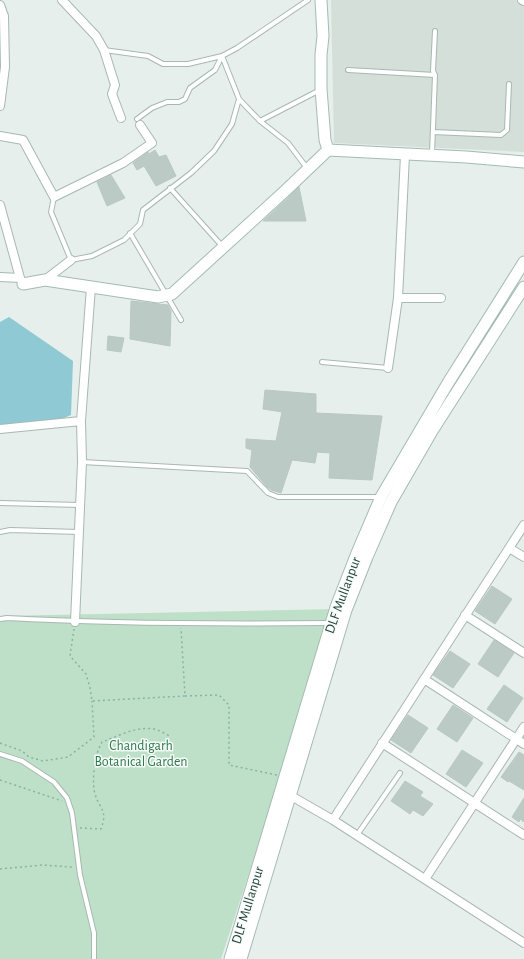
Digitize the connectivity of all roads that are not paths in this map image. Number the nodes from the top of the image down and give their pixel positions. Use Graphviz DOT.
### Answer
graph roads {
  1 [pos="62,0"];
  2 [pos="308,0"];
  3 [pos="321,0"];
  4 [pos="0,5"];
  5 [pos="435,31"];
  6 [pos="104,50"];
  7 [pos="222,56"];
  8 [pos="348,70"];
  9 [pos="435,75"];
  10 [pos="509,84"];
  11 [pos="321,89"];
  12 [pos="239,99"];
  13 [pos="0,106"];
  14 [pos="121,118"];
  15 [pos="260,121"];
  16 [pos="138,122"];
  17 [pos="433,132"];
  18 [pos="0,136"];
  19 [pos="328,150"];
  20 [pos="405,155"];
  21 [pos="432,156"];
  22 [pos="524,162"];
  23 [pos="308,170"];
  24 [pos="170,188"];
  25 [pos="54,197"];
  26 [pos="0,205"];
  27 [pos="130,233"];
  28 [pos="224,248"];
  29 [pos="71,260"];
  30 [pos="524,262"];
  31 [pos="0,277"];
  32 [pos="45,280"];
  33 [pos="22,281"];
  34 [pos="91,287"];
  35 [pos="524,287"];
  36 [pos="166,295"];
  37 [pos="398,298"];
  38 [pos="441,298"];
  39 [pos="181,320"];
  40 [pos="322,362"];
  41 [pos="388,368"];
  42 [pos="81,421"];
  43 [pos="0,429"];
  44 [pos="82,462"];
  45 [pos="381,497"];
  46 [pos="0,503"];
  47 [pos="80,505"];
  48 [pos="524,525"];
  49 [pos="0,532"];
  50 [pos="79,532"];
  51 [pos="509,548"];
  52 [pos="524,557"];
  53 [pos="465,616"];
  54 [pos="0,619"];
  55 [pos="75,622"];
  56 [pos="331,623"];
  57 [pos="524,653"];
  58 [pos="424,679"];
  59 [pos="524,727"];
  60 [pos="516,739"];
  61 [pos="382,743"];
  62 [pos="524,744"];
  63 [pos="0,754"];
  64 [pos="400,773"];
  65 [pos="286,793"];
  66 [pos="475,803"];
  67 [pos="332,820"];
  68 [pos="524,834"];
  69 [pos="357,835"];
  70 [pos="425,879"];
  71 [pos="524,943"];
  72 [pos="94,959"];
  73 [pos="230,959"];
  74 [pos="241,959"];
  1 -- 6 [label="street"];
  2 -- 7 [label="lane"];
  3 -- 11 [label="main road"];
  4 -- 13 [label="street"];
  5 -- 9 [label="lane"];
  6 -- 7 [label="lane"];
  6 -- 14 [label="street"];
  7 -- 12 [label="lane"];
  7 -- 16 [label="lane"];
  8 -- 9 [label="lane"];
  9 -- 17 [label="lane"];
  10 -- 17 [label="lane"];
  11 -- 15 [label="lane"];
  11 -- 19 [label="main road"];
  12 -- 15 [label="lane"];
  12 -- 24 [label="lane"];
  15 -- 23 [label="lane"];
  16 -- 25 [label="street"];
  17 -- 21 [label="lane"];
  18 -- 25 [label="street"];
  19 -- 20 [label="main road"];
  19 -- 23 [label="main road"];
  20 -- 21 [label="main road"];
  20 -- 37 [label="street"];
  21 -- 22 [label="main road"];
  23 -- 28 [label="main road"];
  24 -- 27 [label="lane"];
  24 -- 28 [label="lane"];
  25 -- 29 [label="lane"];
  26 -- 33 [label="street"];
  27 -- 29 [label="lane"];
  27 -- 36 [label="lane"];
  28 -- 36 [label="main road"];
  29 -- 32 [label="street"];
  30 -- 45 [label="main road, DLF Mullanpur"];
  31 -- 33 [label="street"];
  32 -- 33 [label="main road"];
  32 -- 34 [label="main road"];
  34 -- 36 [label="main road"];
  34 -- 42 [label="street"];
  35 -- 65 [label="main road, DLF Mullanpur"];
  36 -- 39 [label="lane"];
  37 -- 38 [label="street"];
  37 -- 41 [label="street"];
  40 -- 41 [label="lane"];
  42 -- 43 [label="street"];
  42 -- 44 [label="street"];
  44 -- 45 [label="lane"];
  44 -- 47 [label="street"];
  45 -- 56 [label="main road, DLF Mullanpur"];
  46 -- 47 [label="lane"];
  47 -- 50 [label="street"];
  48 -- 51 [label="street"];
  49 -- 50 [label="lane"];
  50 -- 55 [label="street"];
  51 -- 52 [label="street"];
  51 -- 53 [label="street"];
  53 -- 57 [label="street"];
  53 -- 58 [label="street"];
  54 -- 55 [label="lane"];
  55 -- 56 [label="lane"];
  56 -- 65 [label="main road, DLF Mullanpur"];
  58 -- 60 [label="street"];
  58 -- 61 [label="street"];
  59 -- 60 [label="street"];
  60 -- 62 [label="street"];
  60 -- 66 [label="street"];
  61 -- 66 [label="street"];
  61 -- 67 [label="street"];
  63 -- 72 [label="lane"];
  64 -- 69 [label="lane"];
  65 -- 67 [label="street"];
  65 -- 73 [label="main road, DLF Mullanpur"];
  65 -- 74 [label="main road, DLF Mullanpur"];
  66 -- 68 [label="street"];
  66 -- 70 [label="street"];
  67 -- 69 [label="street"];
  69 -- 70 [label="street"];
  70 -- 71 [label="street"];
}
